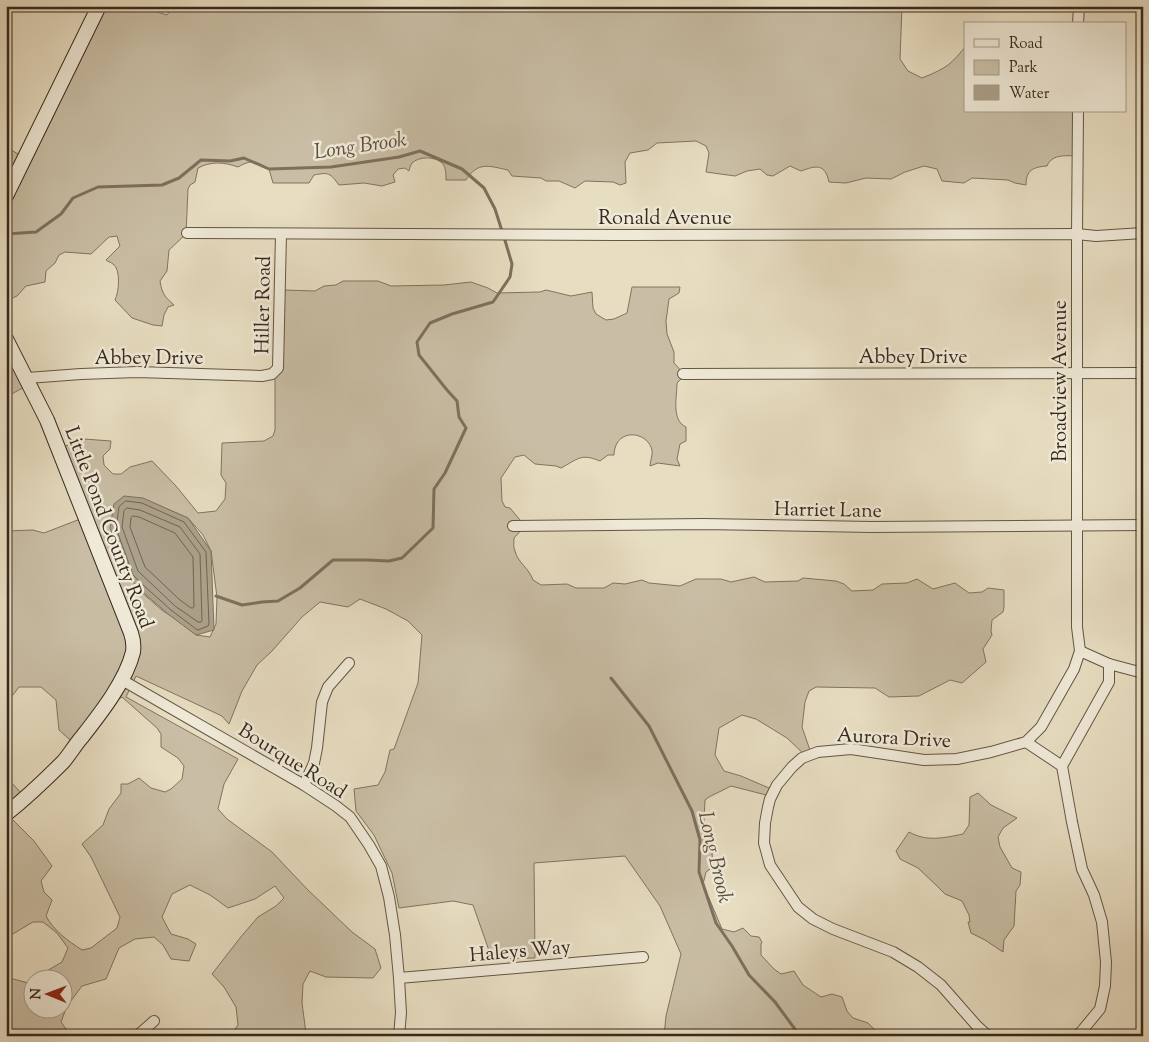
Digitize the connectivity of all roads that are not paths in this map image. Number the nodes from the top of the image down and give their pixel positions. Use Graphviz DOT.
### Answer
graph roads {
  1 [pos="99,6"];
  2 [pos="1078,6"];
  3 [pos="1078,22"];
  4 [pos="1078,112"];
  5 [pos="6,196"];
  6 [pos="187,233"];
  7 [pos="1143,233"];
  8 [pos="281,234"];
  9 [pos="1077,234"];
  10 [pos="6,339"];
  11 [pos="1076,373"];
  12 [pos="1143,373"];
  13 [pos="272,374"];
  14 [pos="683,374"];
  15 [pos="26,378"];
  16 [pos="1143,525"];
  17 [pos="513,526"];
  18 [pos="1077,526"];
  19 [pos="1080,651"];
  20 [pos="350,663"];
  21 [pos="1109,664"];
  22 [pos="1143,673"];
  23 [pos="122,680"];
  24 [pos="1026,742"];
  25 [pos="1062,766"];
  26 [pos="304,785"];
  27 [pos="6,814"];
  28 [pos="644,957"];
  29 [pos="398,978"];
  30 [pos="154,1020"];
  31 [pos="136,1036"];
  32 [pos="399,1036"];
  33 [pos="988,1036"];
  34 [pos="1076,1036"];
  1 -- 5 [label="street"];
  2 -- 3 [label="street"];
  4 -- 9 [label="street, Broadview Avenue"];
  6 -- 8 [label="street, Ronald Avenue"];
  7 -- 9 [label="street, Ronald Avenue"];
  8 -- 9 [label="street, Ronald Avenue"];
  8 -- 13 [label="street, Hiller Road"];
  9 -- 11 [label="street, Broadview Avenue"];
  10 -- 15 [label="street, Little Pond County Road"];
  11 -- 12 [label="street, Abbey Drive"];
  11 -- 14 [label="street, Abbey Drive"];
  11 -- 18 [label="street, Broadview Avenue"];
  13 -- 15 [label="street, Abbey Drive"];
  15 -- 23 [label="street, Little Pond County Road"];
  16 -- 18 [label="street, Harriet Lane"];
  17 -- 18 [label="street, Harriet Lane"];
  18 -- 19 [label="street, Broadview Avenue"];
  19 -- 21 [label="street"];
  19 -- 24 [label="street"];
  20 -- 26 [label="street"];
  21 -- 22 [label="street"];
  21 -- 25 [label="street"];
  23 -- 26 [label="street, Bourque Road"];
  23 -- 27 [label="street, Little Pond County Road"];
  24 -- 25 [label="street"];
  24 -- 33 [label="street, Aurora Drive"];
  25 -- 34 [label="street"];
  26 -- 29 [label="street, Bourque Road"];
  28 -- 29 [label="street, Haleys Way"];
  29 -- 32 [label="street, Bourque Road"];
  30 -- 31 [label="street"];
}
